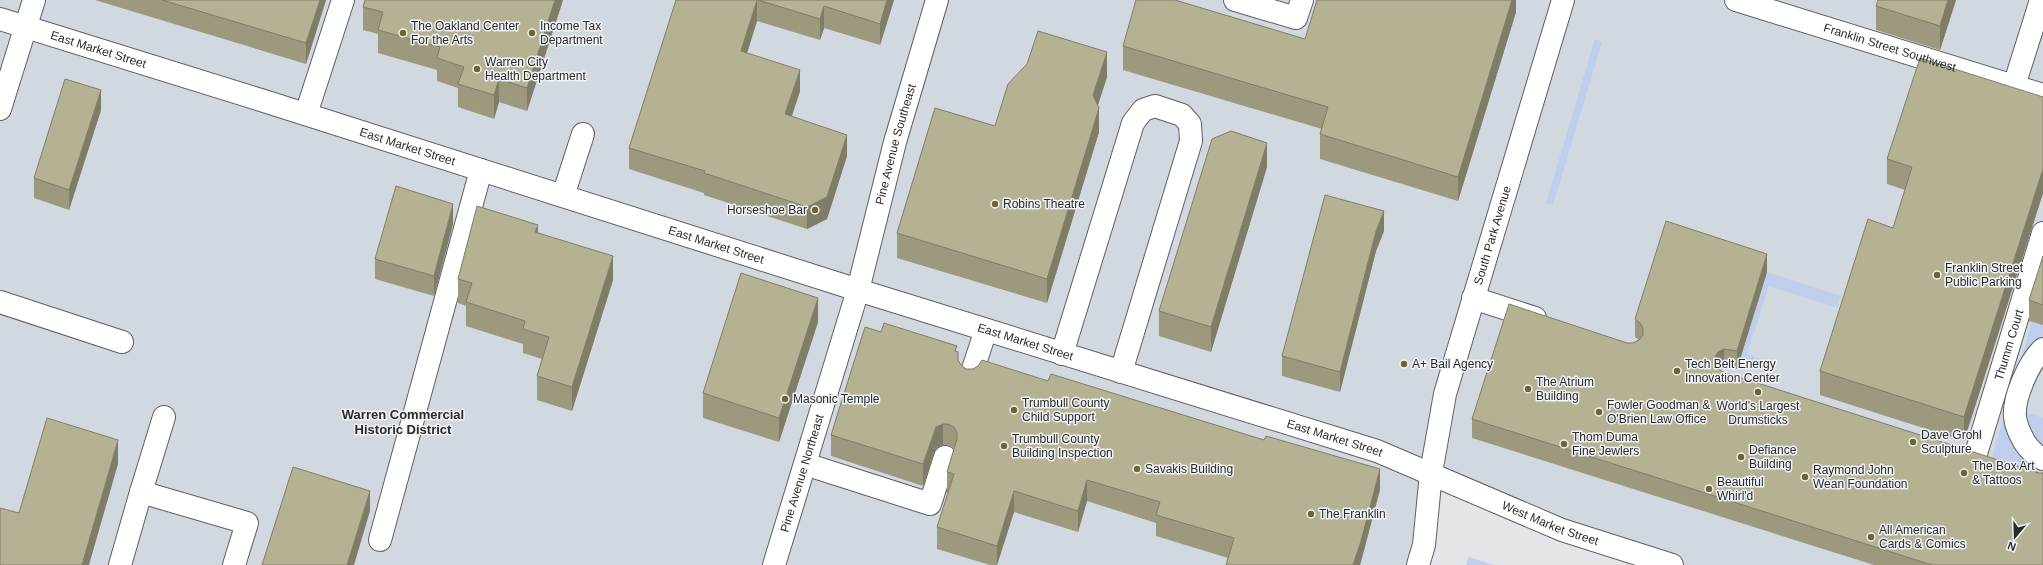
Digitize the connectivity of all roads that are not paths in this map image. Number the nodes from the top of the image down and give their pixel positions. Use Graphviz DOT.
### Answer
graph roads {
  1 [pos="34,0"];
  2 [pos="343,0"];
  3 [pos="938,0"];
  4 [pos="1235,0"];
  5 [pos="1302,0"];
  6 [pos="1563,0"];
  7 [pos="1736,0"];
  8 [pos="2041,0"];
  9 [pos="0,19"];
  10 [pos="25,27"];
  11 [pos="2014,86"];
  12 [pos="2043,95"];
  13 [pos="0,109"];
  14 [pos="306,114"];
  15 [pos="583,134"];
  16 [pos="481,170"];
  17 [pos="562,196"];
  18 [pos="2043,233"];
  19 [pos="858,290"];
  20 [pos="1473,298"];
  21 [pos="0,302"];
  22 [pos="1553,324"];
  23 [pos="986,330"];
  24 [pos="122,342"];
  25 [pos="2043,349"];
  26 [pos="1062,354"];
  27 [pos="1121,372"];
  28 [pos="970,378"];
  29 [pos="164,417"];
  30 [pos="945,457"];
  31 [pos="2043,459"];
  32 [pos="805,464"];
  33 [pos="1997,464"];
  34 [pos="1431,473"];
  35 [pos="141,492"];
  36 [pos="380,540"];
  37 [pos="120,565"];
  38 [pos="234,565"];
  39 [pos="774,565"];
  40 [pos="1418,565"];
  41 [pos="1672,565"];
  1 -- 10 [label="main road"];
  2 -- 14 [label="main road"];
  3 -- 19 [label="main road, Pine Avenue Southeast"];
  4 -- 5 [label="main road"];
  6 -- 20 [label="main road, South Park Avenue"];
  7 -- 11 [label="main road, Franklin Street Southwest"];
  8 -- 11 [label="main road"];
  9 -- 10 [label="main road, East Market Street"];
  10 -- 13 [label="main road"];
  10 -- 14 [label="main road, East Market Street"];
  11 -- 12 [label="main road, Franklin Street Southwest"];
  14 -- 16 [label="main road, East Market Street"];
  15 -- 17 [label="main road"];
  16 -- 17 [label="main road, East Market Street"];
  16 -- 36 [label="main road"];
  17 -- 19 [label="main road, East Market Street"];
  18 -- 33 [label="main road, Thumm Court"];
  19 -- 23 [label="main road, East Market Street"];
  19 -- 32 [label="main road, Pine Avenue Northeast"];
  20 -- 22 [label="main road"];
  20 -- 34 [label="main road, South Park Avenue"];
  21 -- 24 [label="main road"];
  23 -- 26 [label="main road, East Market Street"];
  23 -- 28 [label="main road"];
  25 -- 31 [label="main road"];
  26 -- 27 [label="main road, East Market Street"];
  26 -- 27 [label="main road"];
  27 -- 34 [label="main road, East Market Street"];
  29 -- 35 [label="main road"];
  30 -- 32 [label="main road"];
  32 -- 39 [label="main road, Pine Avenue Northeast"];
  34 -- 40 [label="main road, South Park Avenue"];
  34 -- 41 [label="main road, West Market Street"];
  35 -- 37 [label="main road"];
  35 -- 38 [label="main road"];
}
